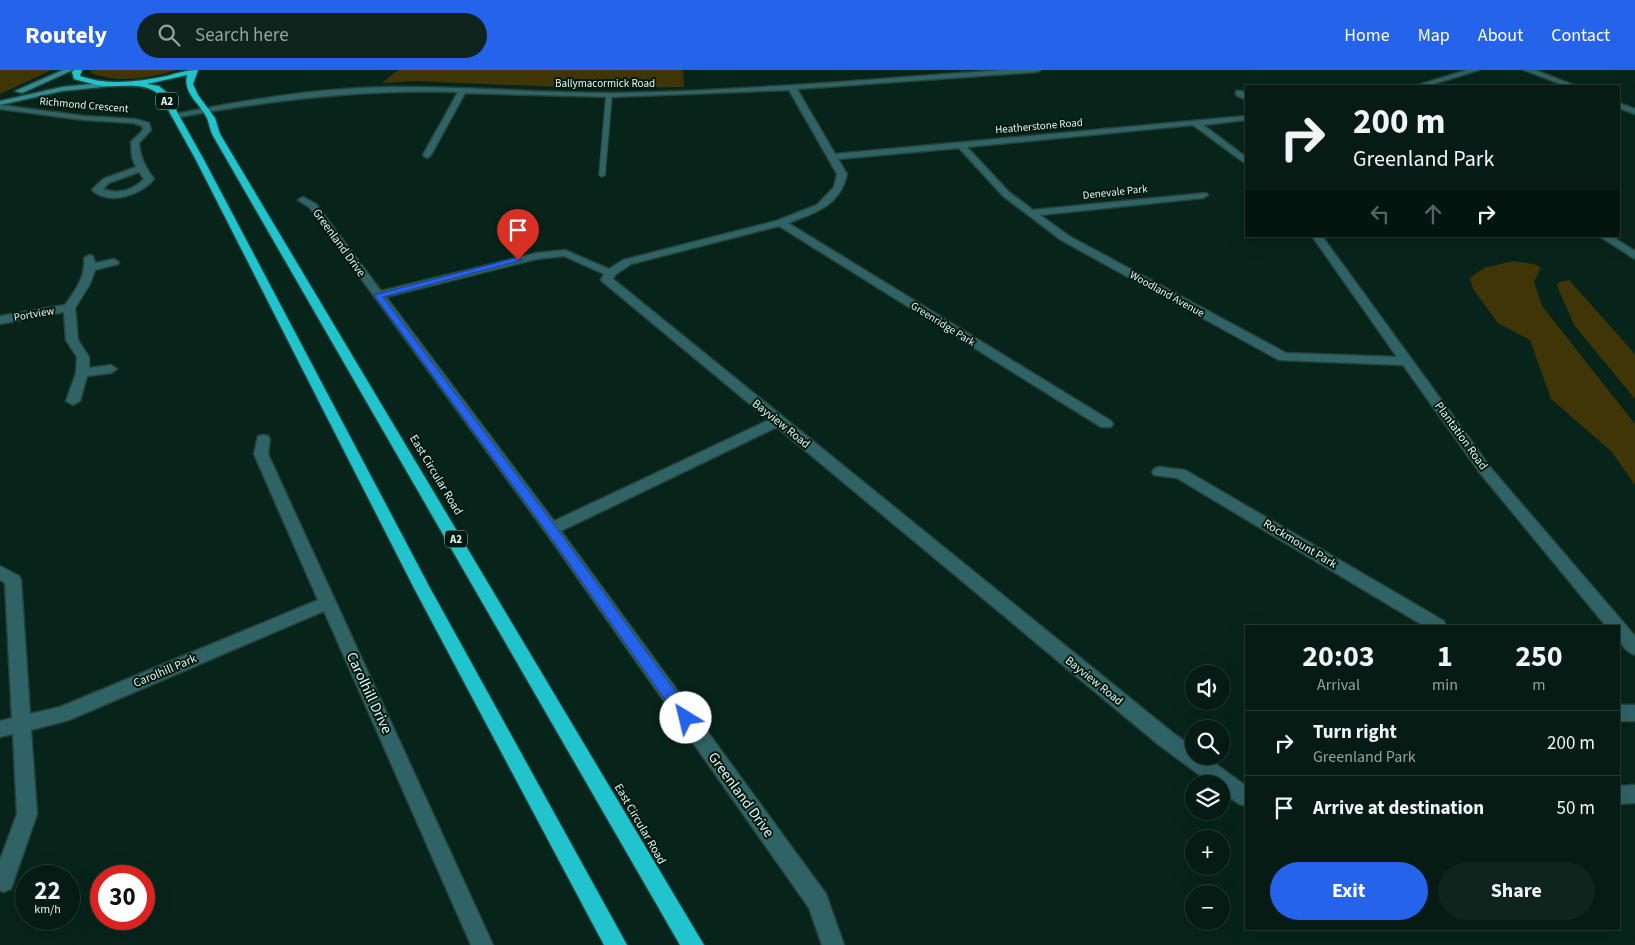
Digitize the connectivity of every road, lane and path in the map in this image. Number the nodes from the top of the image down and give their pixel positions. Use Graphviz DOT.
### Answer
graph roads {
  1 [pos="68,70"];
  2 [pos="78,70"];
  3 [pos="193,70"];
  4 [pos="1037,70"];
  5 [pos="1475,70"];
  6 [pos="1528,70"];
  7 [pos="110,84"];
  8 [pos="130,84"];
  9 [pos="1422,85"];
  10 [pos="1569,85"];
  11 [pos="792,88"];
  12 [pos="463,90"];
  13 [pos="1239,93"];
  14 [pos="609,95"];
  15 [pos="1245,97"];
  16 [pos="0,104"];
  17 [pos="1620,105"];
  18 [pos="206,110"];
  19 [pos="1635,112"];
  20 [pos="175,116"];
  21 [pos="1620,116"];
  22 [pos="1245,118"];
  23 [pos="1194,122"];
  24 [pos="960,144"];
  25 [pos="427,154"];
  26 [pos="834,157"];
  27 [pos="1245,160"];
  28 [pos="140,169"];
  29 [pos="602,175"];
  30 [pos="1203,195"];
  31 [pos="303,200"];
  32 [pos="1030,213"];
  33 [pos="780,224"];
  34 [pos="1318,237"];
  35 [pos="1606,237"];
  36 [pos="1635,240"];
  37 [pos="1619,245"];
  38 [pos="1635,256"];
  39 [pos="114,262"];
  40 [pos="610,273"];
  41 [pos="378,295"];
  42 [pos="69,308"];
  43 [pos="0,320"];
  44 [pos="1407,361"];
  45 [pos="111,369"];
  46 [pos="82,373"];
  47 [pos="73,401"];
  48 [pos="778,421"];
  49 [pos="1106,424"];
  50 [pos="263,439"];
  51 [pos="1159,472"];
  52 [pos="551,529"];
  53 [pos="0,572"];
  54 [pos="327,603"];
  55 [pos="1436,625"];
  56 [pos="1615,625"];
  57 [pos="1620,630"];
  58 [pos="1635,648"];
  59 [pos="1620,712"];
  60 [pos="1635,713"];
  61 [pos="20,724"];
  62 [pos="0,729"];
  63 [pos="1635,794"];
  64 [pos="1620,795"];
  65 [pos="1245,796"];
  66 [pos="3,882"];
  67 [pos="482,945"];
  68 [pos="616,945"];
  69 [pos="693,945"];
  70 [pos="833,945"];
  1 -- 16 [label="main road"];
  2 -- 7 [label="highway, A2"];
  3 -- 8 [label="highway, A2"];
  3 -- 18 [label="highway, East Circular Road / A2"];
  4 -- 11 [label="street, Ballymacormick Road"];
  5 -- 9 [label="street"];
  6 -- 10 [label="street"];
  7 -- 8 [label="highway, A2"];
  7 -- 16 [label="main road"];
  8 -- 20 [label="highway, A2"];
  11 -- 14 [label="street, Ballymacormick Road"];
  11 -- 26 [label="street"];
  12 -- 14 [label="street, Ballymacormick Road"];
  12 -- 18 [label="street, Ballymacormick Road"];
  12 -- 25 [label="street"];
  13 -- 15 [label="street"];
  14 -- 29 [label="lane"];
  16 -- 28 [label="street, Richmond Crescent"];
  17 -- 19 [label="street"];
  18 -- 20 [label="street, Ballymacormick Road"];
  18 -- 69 [label="highway, East Circular Road / A2"];
  19 -- 21 [label="street"];
  20 -- 68 [label="highway, A2"];
  22 -- 23 [label="street, Heatherstone Road"];
  23 -- 24 [label="street, Heatherstone Road"];
  23 -- 27 [label="street"];
  24 -- 26 [label="street, Heatherstone Road"];
  24 -- 32 [label="street, Woodland Avenue"];
  26 -- 33 [label="street"];
  28 -- 28 [label="street, Richmond Crescent"];
  30 -- 32 [label="street, Denevale Park"];
  31 -- 41 [label="street, Greenland Drive"];
  32 -- 44 [label="street, Woodland Avenue"];
  33 -- 40 [label="street"];
  33 -- 49 [label="street, Greenridge Park"];
  34 -- 44 [label="street, Plantation Road"];
  35 -- 37 [label="street"];
  36 -- 37 [label="street"];
  37 -- 38 [label="street"];
  39 -- 42 [label="street, Portview"];
  40 -- 41 [label="street"];
  40 -- 48 [label="street, Bayview Road"];
  41 -- 52 [label="street, Greenland Drive"];
  42 -- 43 [label="street, Portview"];
  42 -- 46 [label="street, Portview"];
  44 -- 56 [label="street, Plantation Road"];
  45 -- 46 [label="street"];
  46 -- 47 [label="street, Portview"];
  48 -- 52 [label="street"];
  48 -- 65 [label="street, Bayview Road"];
  50 -- 54 [label="street, Carolhill Drive"];
  51 -- 55 [label="street, Rockmount Park"];
  52 -- 70 [label="street, Greenland Drive"];
  53 -- 61 [label="street"];
  54 -- 61 [label="street, Carolhill Park"];
  54 -- 67 [label="street, Carolhill Drive"];
  57 -- 58 [label="street, Plantation Road"];
  59 -- 60 [label="street"];
  61 -- 62 [label="street, Carolhill Park"];
  61 -- 66 [label="street"];
  63 -- 64 [label="street"];
}
